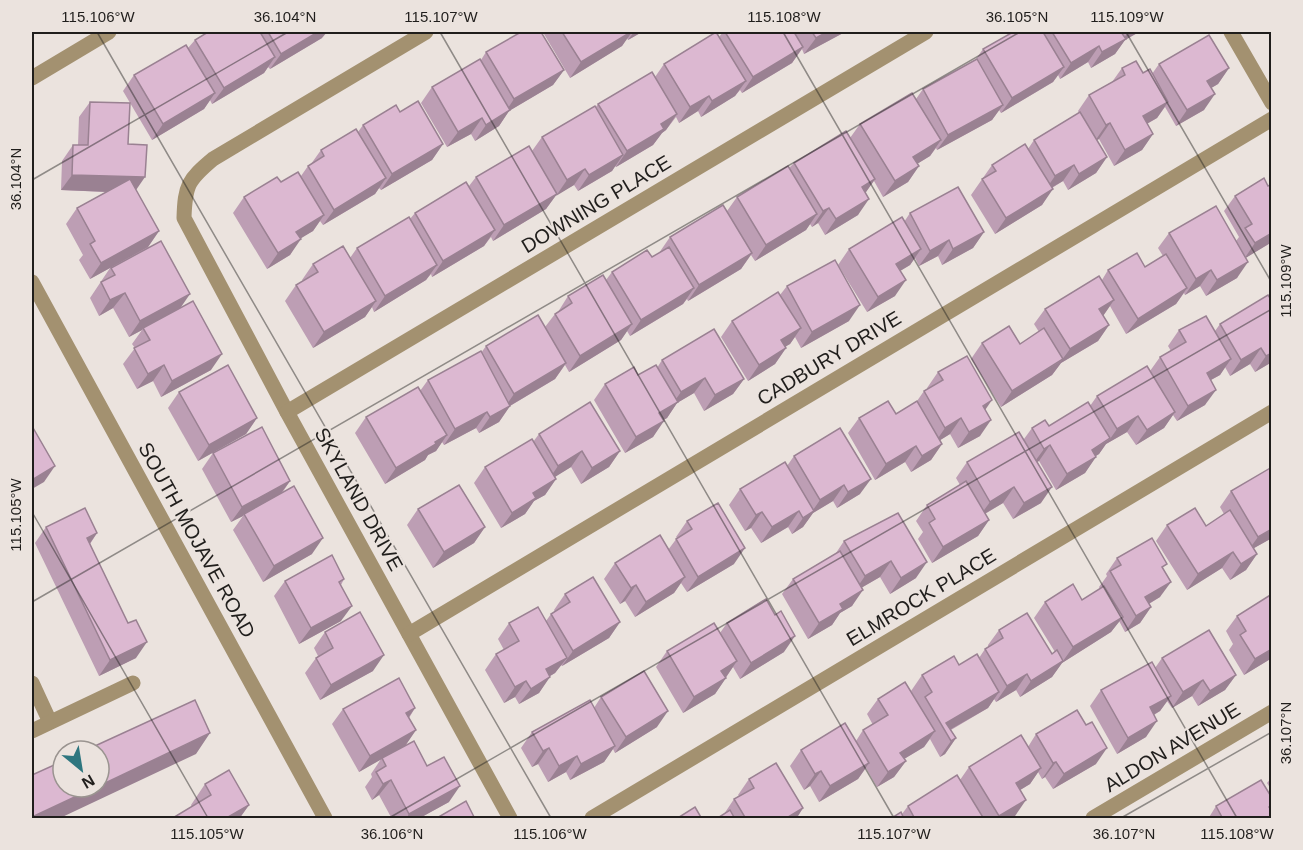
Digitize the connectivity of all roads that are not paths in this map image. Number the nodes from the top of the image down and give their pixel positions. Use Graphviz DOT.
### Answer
graph roads {
  1 [pos="109,32"];
  2 [pos="426,32"];
  3 [pos="926,32"];
  4 [pos="1231,32"];
  5 [pos="32,78"];
  6 [pos="1272,103"];
  7 [pos="1272,119"];
  8 [pos="32,282"];
  9 [pos="287,412"];
  10 [pos="1272,412"];
  11 [pos="409,634"];
  12 [pos="32,683"];
  13 [pos="133,683"];
  14 [pos="1272,712"];
  15 [pos="50,722"];
  16 [pos="32,731"];
  17 [pos="325,819"];
  18 [pos="510,819"];
  19 [pos="592,819"];
  20 [pos="1094,819"];
  1 -- 5 [label="street"];
  2 -- 9 [label="street, SKYLAND DRIVE"];
  3 -- 9 [label="street, DOWNING PLACE"];
  4 -- 6 [label="street"];
  7 -- 11 [label="street, CADBURY DRIVE"];
  8 -- 17 [label="street, SOUTH MOJAVE ROAD"];
  9 -- 11 [label="street, SKYLAND DRIVE"];
  10 -- 19 [label="street, ELMROCK PLACE"];
  11 -- 18 [label="street, SKYLAND DRIVE"];
  12 -- 15 [label="street"];
  13 -- 15 [label="street"];
  14 -- 20 [label="street, ALDON AVENUE"];
  15 -- 16 [label="street"];
}
